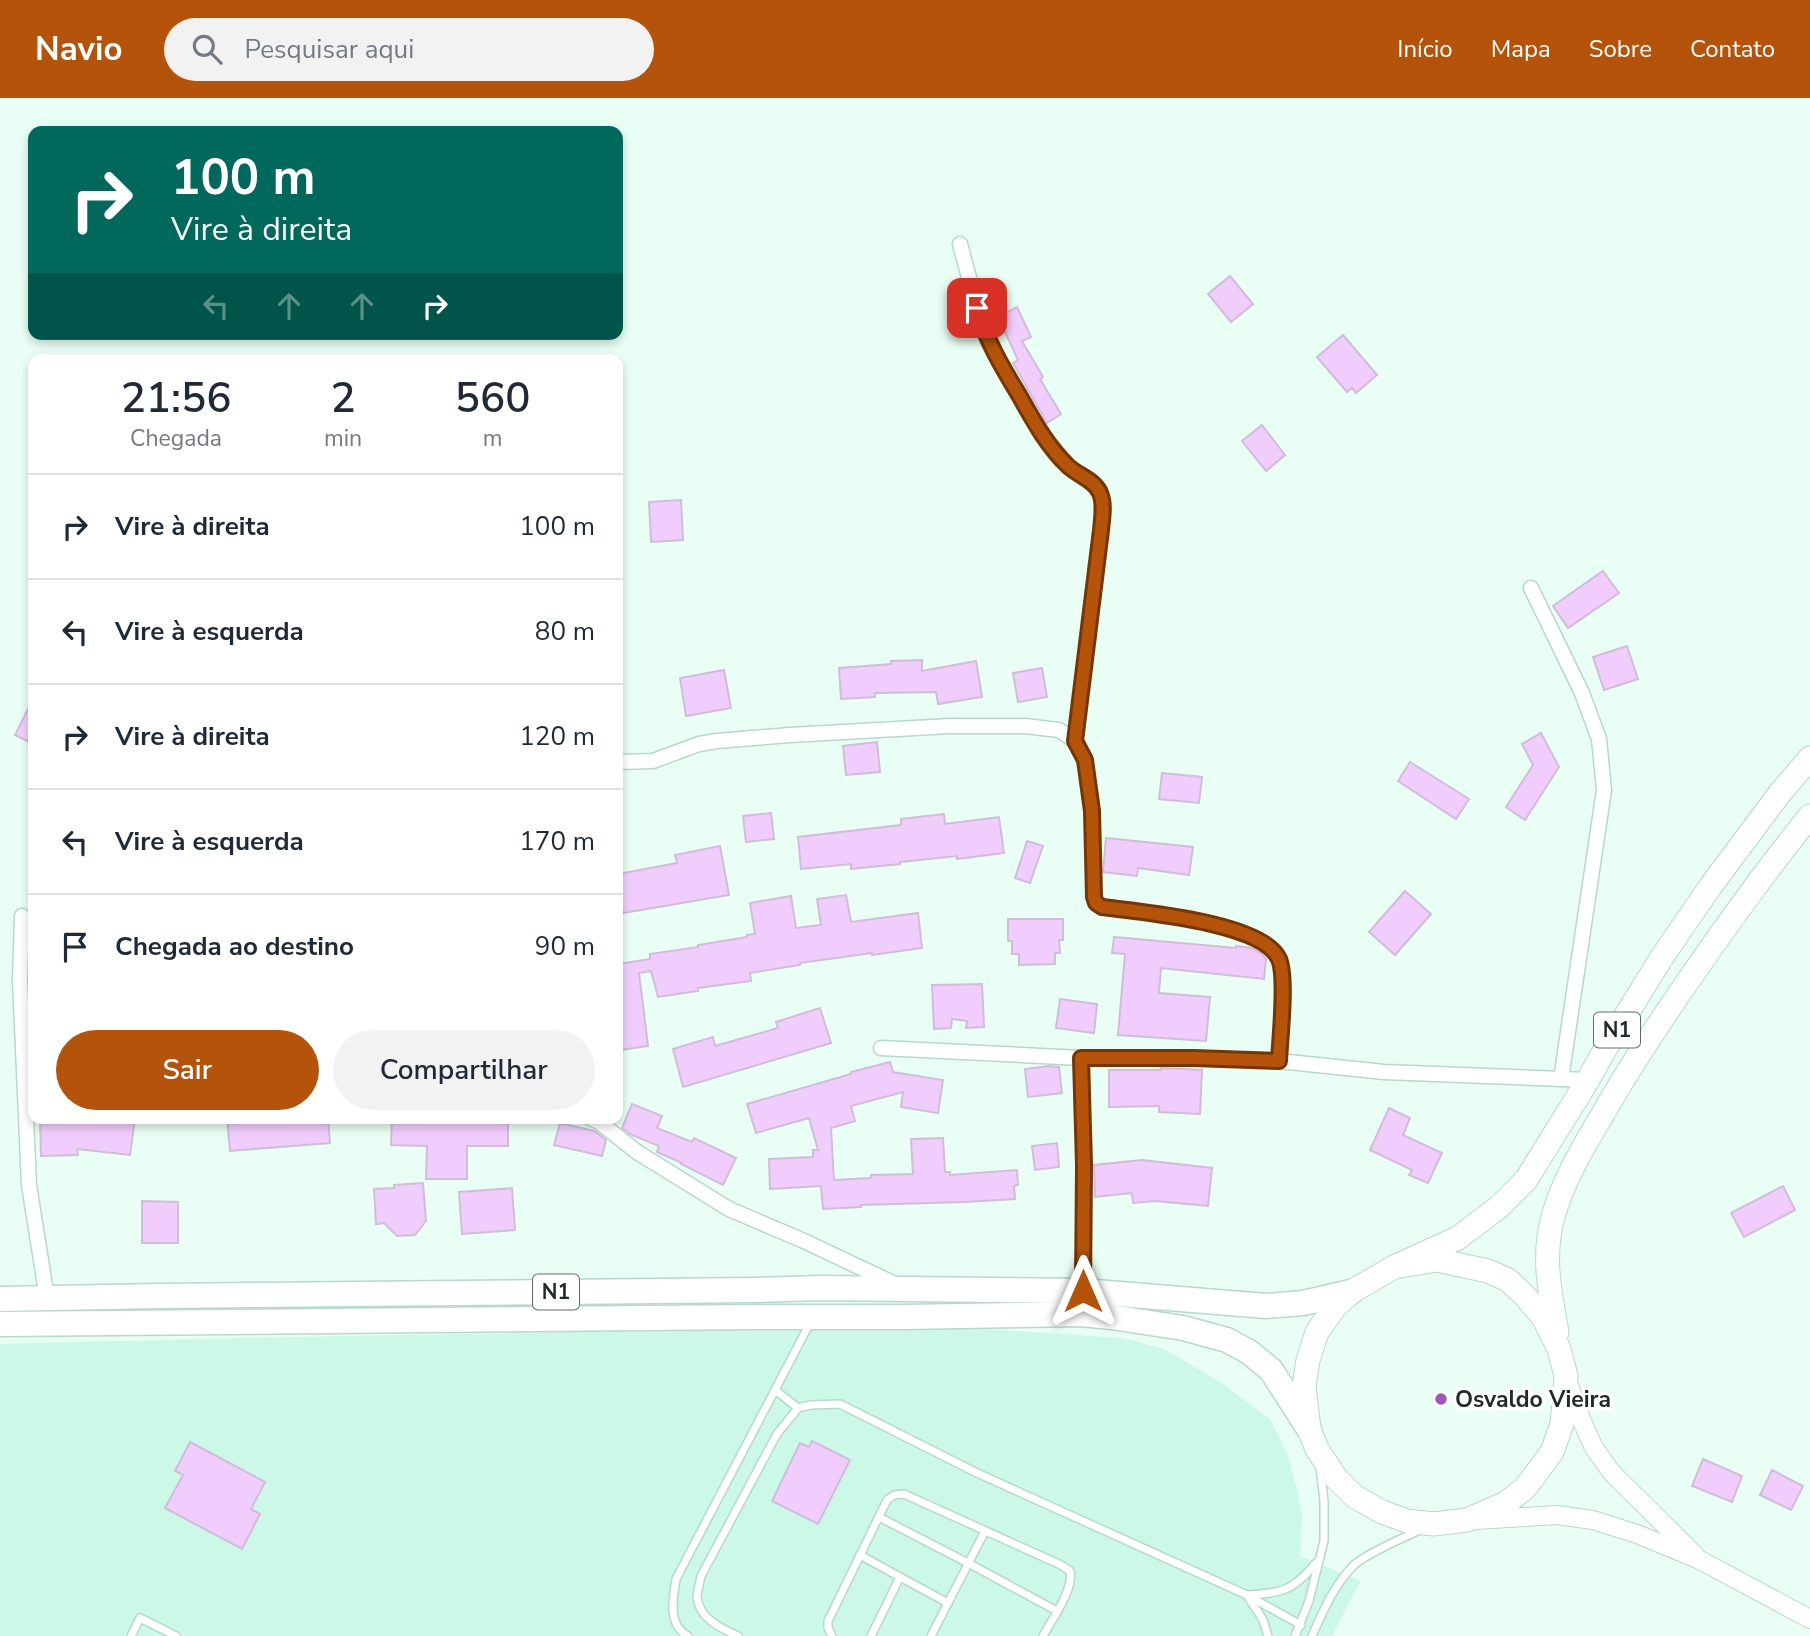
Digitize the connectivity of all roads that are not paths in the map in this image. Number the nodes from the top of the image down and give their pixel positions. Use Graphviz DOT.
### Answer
graph roads {
  1 [pos="960,244"];
  2 [pos="1531,588"];
  3 [pos="1075,741"];
  4 [pos="1810,758"];
  5 [pos="623,762"];
  6 [pos="1810,816"];
  7 [pos="22,916"];
  8 [pos="881,1048"];
  9 [pos="1081,1058"];
  10 [pos="1279,1061"];
  11 [pos="28,1072"];
  12 [pos="1560,1079"];
  13 [pos="1588,1080"];
  14 [pos="29,1124"];
  15 [pos="602,1124"];
  16 [pos="1394,1267"];
  17 [pos="905,1289"];
  18 [pos="1083,1291"];
  19 [pos="1351,1292"];
  20 [pos="47,1298"];
  21 [pos="0,1299"];
  22 [pos="814,1316"];
  23 [pos="0,1324"];
  24 [pos="1559,1349"];
  25 [pos="1566,1376"];
  26 [pos="775,1390"];
  27 [pos="799,1408"];
  28 [pos="1313,1439"];
  29 [pos="879,1517"];
  30 [pos="1467,1520"];
  31 [pos="1434,1524"];
  32 [pos="985,1531"];
  33 [pos="860,1555"];
  34 [pos="1319,1559"];
  35 [pos="1700,1560"];
  36 [pos="968,1563"];
  37 [pos="900,1577"];
  38 [pos="1247,1595"];
  39 [pos="948,1603"];
  40 [pos="1057,1611"];
  41 [pos="1810,1619"];
  42 [pos="1301,1625"];
  43 [pos="131,1636"];
  44 [pos="176,1636"];
  45 [pos="688,1636"];
  46 [pos="737,1636"];
  47 [pos="832,1636"];
  48 [pos="871,1636"];
  49 [pos="931,1636"];
  50 [pos="1043,1636"];
  51 [pos="1268,1636"];
  52 [pos="1295,1636"];
  53 [pos="1312,1636"];
  1 -- 3 [label="street"];
  2 -- 12 [label="street"];
  3 -- 5 [label="street"];
  3 -- 10 [label="street"];
  4 -- 13 [label="main road, N1"];
  6 -- 24 [label="main road, N1"];
  7 -- 11 [label="street"];
  8 -- 9 [label="street"];
  9 -- 10 [label="street"];
  9 -- 18 [label="street"];
  10 -- 12 [label="street"];
  12 -- 13 [label="street"];
  13 -- 16 [label="main road, N1"];
  14 -- 20 [label="street"];
  15 -- 17 [label="street"];
  16 -- 19 [label="main road"];
  16 -- 24 [label="main road"];
  17 -- 18 [label="highway, N1"];
  17 -- 20 [label="highway, N1"];
  18 -- 19 [label="highway, N1"];
  19 -- 28 [label="main road"];
  20 -- 21 [label="highway, N1"];
  22 -- 23 [label="highway, N1"];
  22 -- 26 [label="lane"];
  22 -- 28 [label="highway, N1"];
  24 -- 25 [label="main road"];
  25 -- 30 [label="main road"];
  25 -- 35 [label="street"];
  26 -- 27 [label="lane"];
  26 -- 45 [label="lane"];
  27 -- 38 [label="lane"];
  27 -- 46 [label="lane"];
  28 -- 31 [label="main road"];
  28 -- 34 [label="lane"];
  29 -- 32 [label="lane"];
  29 -- 33 [label="lane"];
  29 -- 36 [label="lane"];
  30 -- 31 [label="main road"];
  30 -- 35 [label="street"];
  31 -- 53 [label="lane"];
  32 -- 36 [label="lane"];
  32 -- 40 [label="lane"];
  33 -- 37 [label="lane"];
  33 -- 47 [label="lane"];
  34 -- 38 [label="lane"];
  34 -- 42 [label="lane"];
  35 -- 41 [label="street"];
  36 -- 39 [label="lane"];
  36 -- 40 [label="lane"];
  37 -- 39 [label="lane"];
  37 -- 48 [label="lane"];
  38 -- 42 [label="lane"];
  38 -- 51 [label="lane"];
  39 -- 49 [label="lane"];
  40 -- 50 [label="lane"];
  42 -- 52 [label="lane"];
  43 -- 44 [label="lane"];
}
